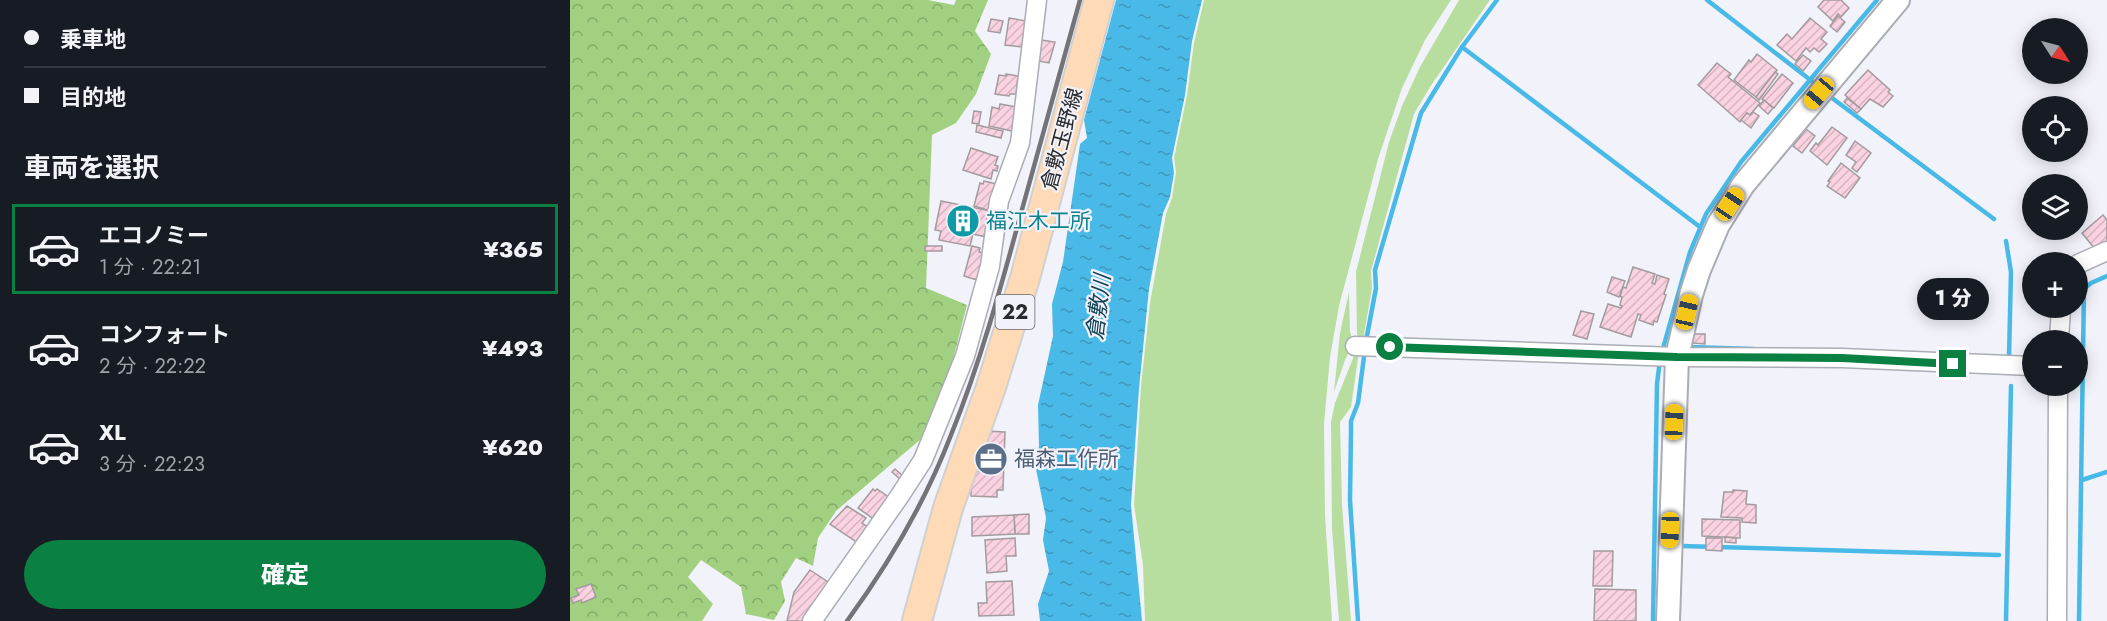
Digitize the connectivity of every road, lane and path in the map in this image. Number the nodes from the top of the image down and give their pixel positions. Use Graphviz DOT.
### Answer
graph roads {
  1 [pos="1037,0"];
  2 [pos="1099,0"];
  3 [pos="1898,0"];
  4 [pos="2107,251"];
  5 [pos="2088,260"];
  6 [pos="1362,346"];
  7 [pos="1666,356"];
  8 [pos="2022,366"];
  9 [pos="2058,396"];
  10 [pos="812,621"];
  11 [pos="917,621"];
  12 [pos="1668,621"];
  13 [pos="2057,621"];
  1 -- 10 [label="street"];
  2 -- 11 [label="main road, 倉敷玉野線 / 22"];
  3 -- 7 [label="street"];
  4 -- 5 [label="street"];
  6 -- 7 [label="street"];
  7 -- 8 [label="street"];
  7 -- 12 [label="street"];
  9 -- 13 [label="street"];
}
